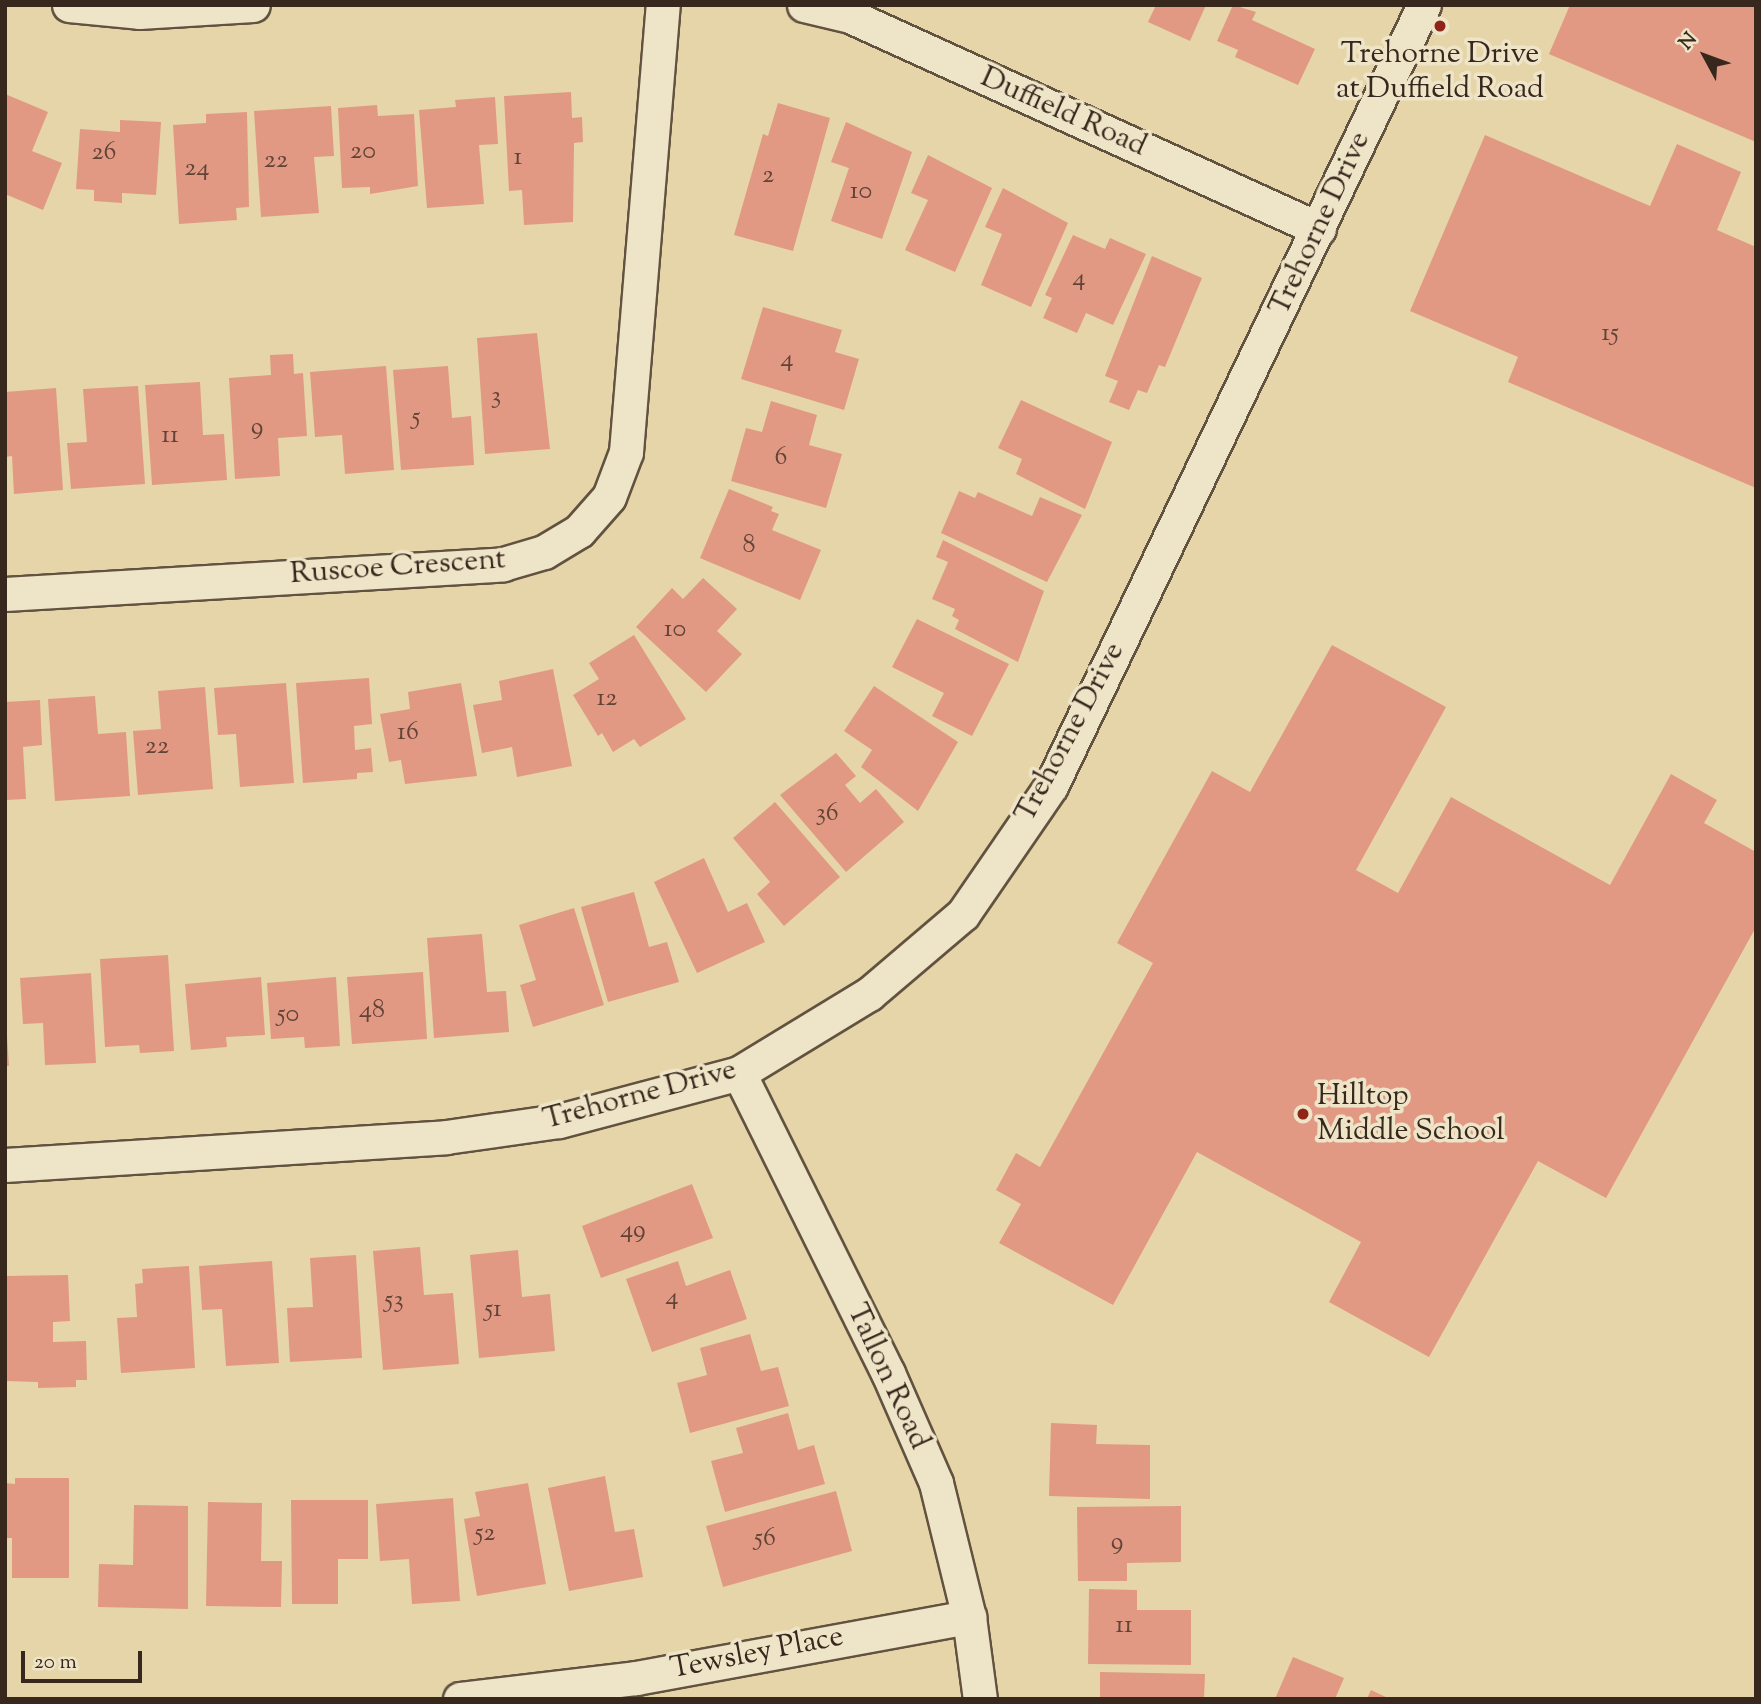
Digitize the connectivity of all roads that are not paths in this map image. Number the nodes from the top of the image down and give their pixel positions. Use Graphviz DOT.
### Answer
graph roads {
  1 [pos="69,5"];
  2 [pos="253,5"];
  3 [pos="663,5"];
  4 [pos="804,5"];
  5 [pos="1424,5"];
  6 [pos="1319,229"];
  7 [pos="5,594"];
  8 [pos="740,1073"];
  9 [pos="5,1165"];
  10 [pos="969,1617"];
  11 [pos="460,1699"];
  12 [pos="980,1699"];
  1 -- 2 [label="street"];
  3 -- 7 [label="street, Ruscoe Crescent"];
  4 -- 6 [label="street, Duffield Road"];
  5 -- 6 [label="street, Trehorne Drive"];
  6 -- 8 [label="street, Trehorne Drive"];
  8 -- 9 [label="street, Trehorne Drive"];
  8 -- 10 [label="street, Tallon Road"];
  10 -- 11 [label="street, Tewsley Place"];
  10 -- 12 [label="street, Tallon Road"];
}
